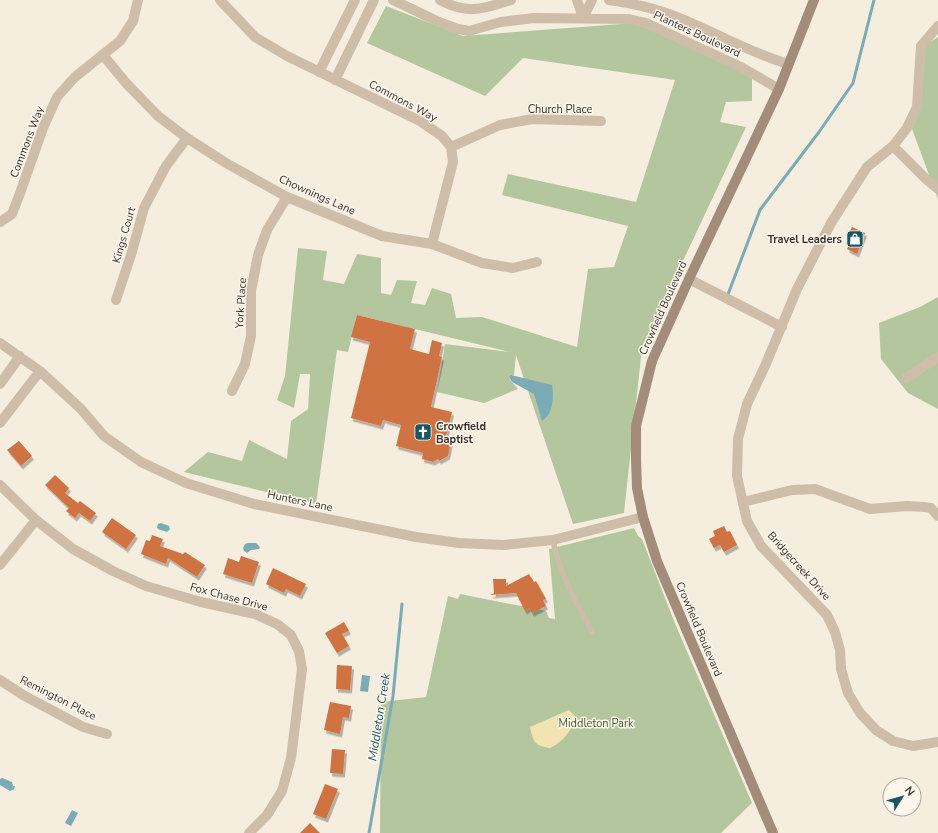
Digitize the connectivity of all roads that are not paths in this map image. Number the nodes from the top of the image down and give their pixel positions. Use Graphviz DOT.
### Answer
graph roads {
  1 [pos="138,0"];
  2 [pos="220,0"];
  3 [pos="355,0"];
  4 [pos="374,0"];
  5 [pos="393,0"];
  6 [pos="440,0"];
  7 [pos="511,0"];
  8 [pos="577,0"];
  9 [pos="592,0"];
  10 [pos="609,0"];
  11 [pos="814,0"];
  12 [pos="583,18"];
  13 [pos="938,26"];
  14 [pos="103,55"];
  15 [pos="788,64"];
  16 [pos="319,72"];
  17 [pos="335,80"];
  18 [pos="779,89"];
  19 [pos="601,121"];
  20 [pos="187,138"];
  21 [pos="893,146"];
  22 [pos="451,147"];
  23 [pos="938,189"];
  24 [pos="287,197"];
  25 [pos="0,222"];
  26 [pos="432,244"];
  27 [pos="537,262"];
  28 [pos="689,279"];
  29 [pos="116,300"];
  30 [pos="782,327"];
  31 [pos="0,343"];
  32 [pos="20,356"];
  33 [pos="938,357"];
  34 [pos="40,371"];
  35 [pos="906,378"];
  36 [pos="0,384"];
  37 [pos="232,392"];
  38 [pos="0,423"];
  39 [pos="0,485"];
  40 [pos="743,502"];
  41 [pos="938,516"];
  42 [pos="643,517"];
  43 [pos="36,520"];
  44 [pos="553,540"];
  45 [pos="0,565"];
  46 [pos="592,632"];
  47 [pos="0,680"];
  48 [pos="107,734"];
  49 [pos="938,742"];
  50 [pos="767,816"];
  51 [pos="249,833"];
  52 [pos="773,833"];
  53 [pos="778,833"];
  1 -- 14 [label="street, Commons Way"];
  2 -- 16 [label="street, Commons Way"];
  3 -- 16 [label="street"];
  4 -- 17 [label="street"];
  5 -- 12 [label="street, Planters Boulevard"];
  6 -- 7 [label="street"];
  8 -- 12 [label="street"];
  9 -- 12 [label="street"];
  10 -- 15 [label="street, Planters Boulevard"];
  11 -- 15 [label="main road, Crowfield Boulevard"];
  12 -- 18 [label="street, Planters Boulevard"];
  13 -- 21 [label="street, Bridgecreek Drive"];
  14 -- 20 [label="street, Chownings Lane"];
  14 -- 25 [label="street, Commons Way"];
  15 -- 18 [label="main road, Crowfield Boulevard"];
  16 -- 17 [label="street, Commons Way"];
  17 -- 22 [label="street, Commons Way"];
  18 -- 28 [label="main road, Crowfield Boulevard"];
  19 -- 22 [label="street, Church Place"];
  20 -- 24 [label="street, Chownings Lane"];
  20 -- 29 [label="street, Kings Court"];
  21 -- 23 [label="street"];
  21 -- 30 [label="street, Bridgecreek Drive"];
  22 -- 26 [label="street"];
  24 -- 26 [label="street, Chownings Lane"];
  24 -- 37 [label="street, York Place"];
  26 -- 27 [label="street, Chownings Lane"];
  28 -- 30 [label="street"];
  28 -- 42 [label="main road, Crowfield Boulevard"];
  30 -- 40 [label="street, Bridgecreek Drive"];
  31 -- 32 [label="street, Hunters Lane"];
  32 -- 34 [label="street, Hunters Lane"];
  32 -- 36 [label="street"];
  33 -- 35 [label="street"];
  34 -- 38 [label="street"];
  34 -- 44 [label="street, Hunters Lane"];
  39 -- 43 [label="street, Fox Chase Drive"];
  40 -- 41 [label="street"];
  40 -- 49 [label="street, Bridgecreek Drive"];
  42 -- 44 [label="street, Hunters Lane"];
  42 -- 50 [label="main road, Crowfield Boulevard"];
  43 -- 45 [label="street"];
  43 -- 51 [label="street, Fox Chase Drive"];
  44 -- 46 [label="lane"];
  47 -- 48 [label="street, Remington Place"];
  50 -- 52 [label="main road, Crowfield Boulevard"];
  50 -- 53 [label="main road, Crowfield Boulevard"];
}
